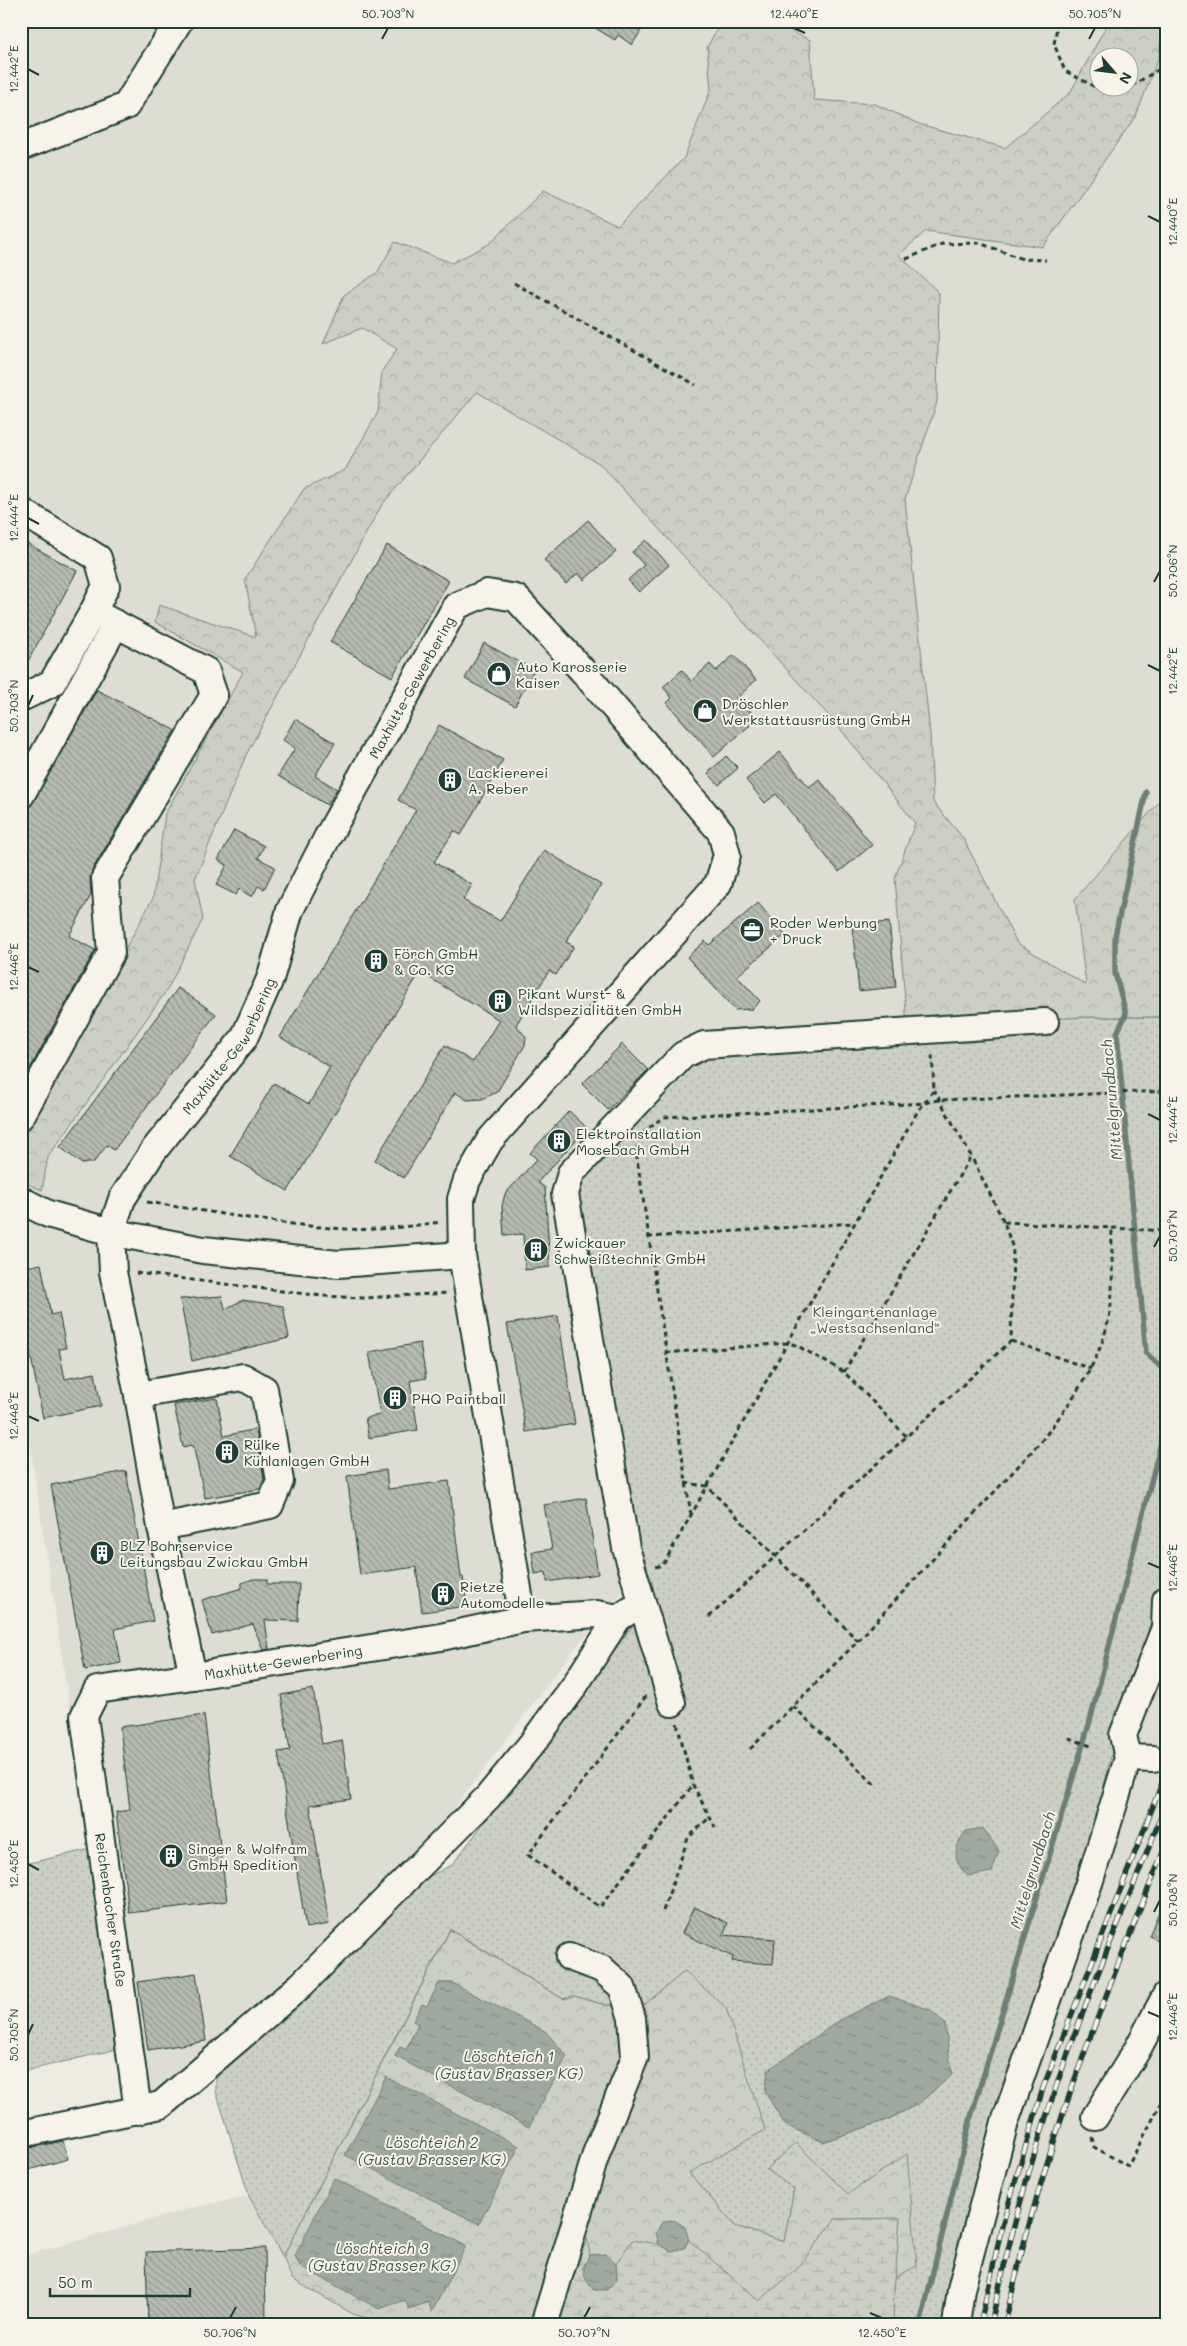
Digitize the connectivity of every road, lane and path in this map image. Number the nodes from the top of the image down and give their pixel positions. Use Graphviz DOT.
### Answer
graph roads {
  1 [pos="179,21"];
  2 [pos="1058,21"];
  3 [pos="1166,65"];
  4 [pos="21,147"];
  5 [pos="906,259"];
  6 [pos="1046,260"];
  7 [pos="514,283"];
  8 [pos="696,385"];
  9 [pos="21,511"];
  10 [pos="93,612"];
  11 [pos="116,624"];
  12 [pos="21,698"];
  13 [pos="21,795"];
  14 [pos="1045,1022"];
  15 [pos="932,1031"];
  16 [pos="934,1090"];
  17 [pos="1166,1091"];
  18 [pos="939,1100"];
  19 [pos="924,1103"];
  20 [pos="21,1116"];
  21 [pos="971,1156"];
  22 [pos="122,1199"];
  23 [pos="21,1200"];
  24 [pos="461,1218"];
  25 [pos="1004,1222"];
  26 [pos="855,1223"];
  27 [pos="1112,1229"];
  28 [pos="1164,1231"];
  29 [pos="111,1232"];
  30 [pos="648,1237"];
  31 [pos="462,1255"];
  32 [pos="113,1272"];
  33 [pos="468,1294"];
  34 [pos="1011,1341"];
  35 [pos="788,1343"];
  36 [pos="666,1353"];
  37 [pos="1091,1369"];
  38 [pos="844,1372"];
  39 [pos="138,1395"];
  40 [pos="906,1436"];
  41 [pos="685,1483"];
  42 [pos="707,1486"];
  43 [pos="691,1515"];
  44 [pos="161,1527"];
  45 [pos="776,1556"];
  46 [pos="636,1579"];
  47 [pos="1166,1600"];
  48 [pos="643,1603"];
  49 [pos="710,1617"];
  50 [pos="618,1618"];
  51 [pos="523,1619"];
  52 [pos="1165,1627"];
  53 [pos="858,1640"];
  54 [pos="665,1675"];
  55 [pos="193,1676"];
  56 [pos="672,1703"];
  57 [pos="793,1706"];
  58 [pos="1069,1738"];
  59 [pos="1094,1747"];
  60 [pos="750,1748"];
  61 [pos="693,1785"];
  62 [pos="876,1786"];
  63 [pos="710,1817"];
  64 [pos="715,1827"];
  65 [pos="664,1911"];
  66 [pos="569,1957"];
  67 [pos="1166,1995"];
  68 [pos="1166,2094"];
  69 [pos="138,2111"];
  70 [pos="1095,2117"];
  71 [pos="21,2134"];
  72 [pos="1101,2152"];
  73 [pos="544,2325"];
  74 [pos="956,2325"];
  1 -- 4 [label="street"];
  2 -- 3 [label="path"];
  5 -- 6 [label="path"];
  7 -- 8 [label="path"];
  9 -- 10 [label="street"];
  10 -- 11 [label="street"];
  10 -- 12 [label="street"];
  11 -- 13 [label="street"];
  11 -- 20 [label="street"];
  14 -- 15 [label="street"];
  15 -- 16 [label="path"];
  15 -- 46 [label="street"];
  16 -- 18 [label="path"];
  16 -- 19 [label="path"];
  17 -- 18 [label="path"];
  18 -- 19 [label="path"];
  18 -- 21 [label="path"];
  19 -- 26 [label="path"];
  19 -- 30 [label="path"];
  21 -- 25 [label="path"];
  21 -- 38 [label="path"];
  22 -- 24 [label="path"];
  22 -- 24 [label="street, Maxhütte-Gewerbering"];
  22 -- 29 [label="street, Maxhütte-Gewerbering"];
  23 -- 29 [label="street"];
  24 -- 31 [label="street, Maxhütte-Gewerbering"];
  25 -- 27 [label="path"];
  25 -- 34 [label="path"];
  26 -- 30 [label="path"];
  26 -- 35 [label="path"];
  27 -- 28 [label="path"];
  27 -- 37 [label="path"];
  29 -- 31 [label="street"];
  29 -- 32 [label="street, Maxhütte-Gewerbering"];
  30 -- 36 [label="path"];
  31 -- 33 [label="street, Maxhütte-Gewerbering"];
  32 -- 33 [label="path"];
  32 -- 39 [label="street, Maxhütte-Gewerbering"];
  33 -- 51 [label="street, Maxhütte-Gewerbering"];
  34 -- 37 [label="path"];
  34 -- 40 [label="path"];
  35 -- 36 [label="path"];
  35 -- 38 [label="path"];
  35 -- 42 [label="path"];
  36 -- 41 [label="path"];
  37 -- 53 [label="path"];
  38 -- 40 [label="path"];
  39 -- 44 [label="street, Maxhütte-Gewerbering"];
  39 -- 44 [label="street"];
  40 -- 45 [label="path"];
  41 -- 42 [label="path"];
  41 -- 43 [label="path"];
  42 -- 43 [label="path"];
  42 -- 45 [label="path"];
  43 -- 46 [label="path"];
  44 -- 55 [label="street, Maxhütte-Gewerbering"];
  45 -- 49 [label="path"];
  45 -- 53 [label="path"];
  46 -- 48 [label="street"];
  47 -- 52 [label="street"];
  48 -- 50 [label="street"];
  48 -- 54 [label="street"];
  50 -- 51 [label="street, Maxhütte-Gewerbering"];
  50 -- 69 [label="street"];
  51 -- 55 [label="street, Maxhütte-Gewerbering"];
  52 -- 74 [label="street"];
  53 -- 57 [label="path"];
  54 -- 56 [label="street"];
  54 -- 61 [label="path"];
  55 -- 69 [label="street, Reichenbacher Straße"];
  56 -- 61 [label="path"];
  57 -- 60 [label="path"];
  57 -- 62 [label="path"];
  58 -- 59 [label="path"];
  61 -- 63 [label="path"];
  63 -- 64 [label="path"];
  63 -- 65 [label="path"];
  66 -- 73 [label="street"];
  67 -- 70 [label="street"];
  68 -- 72 [label="path"];
  69 -- 71 [label="street"];
}
